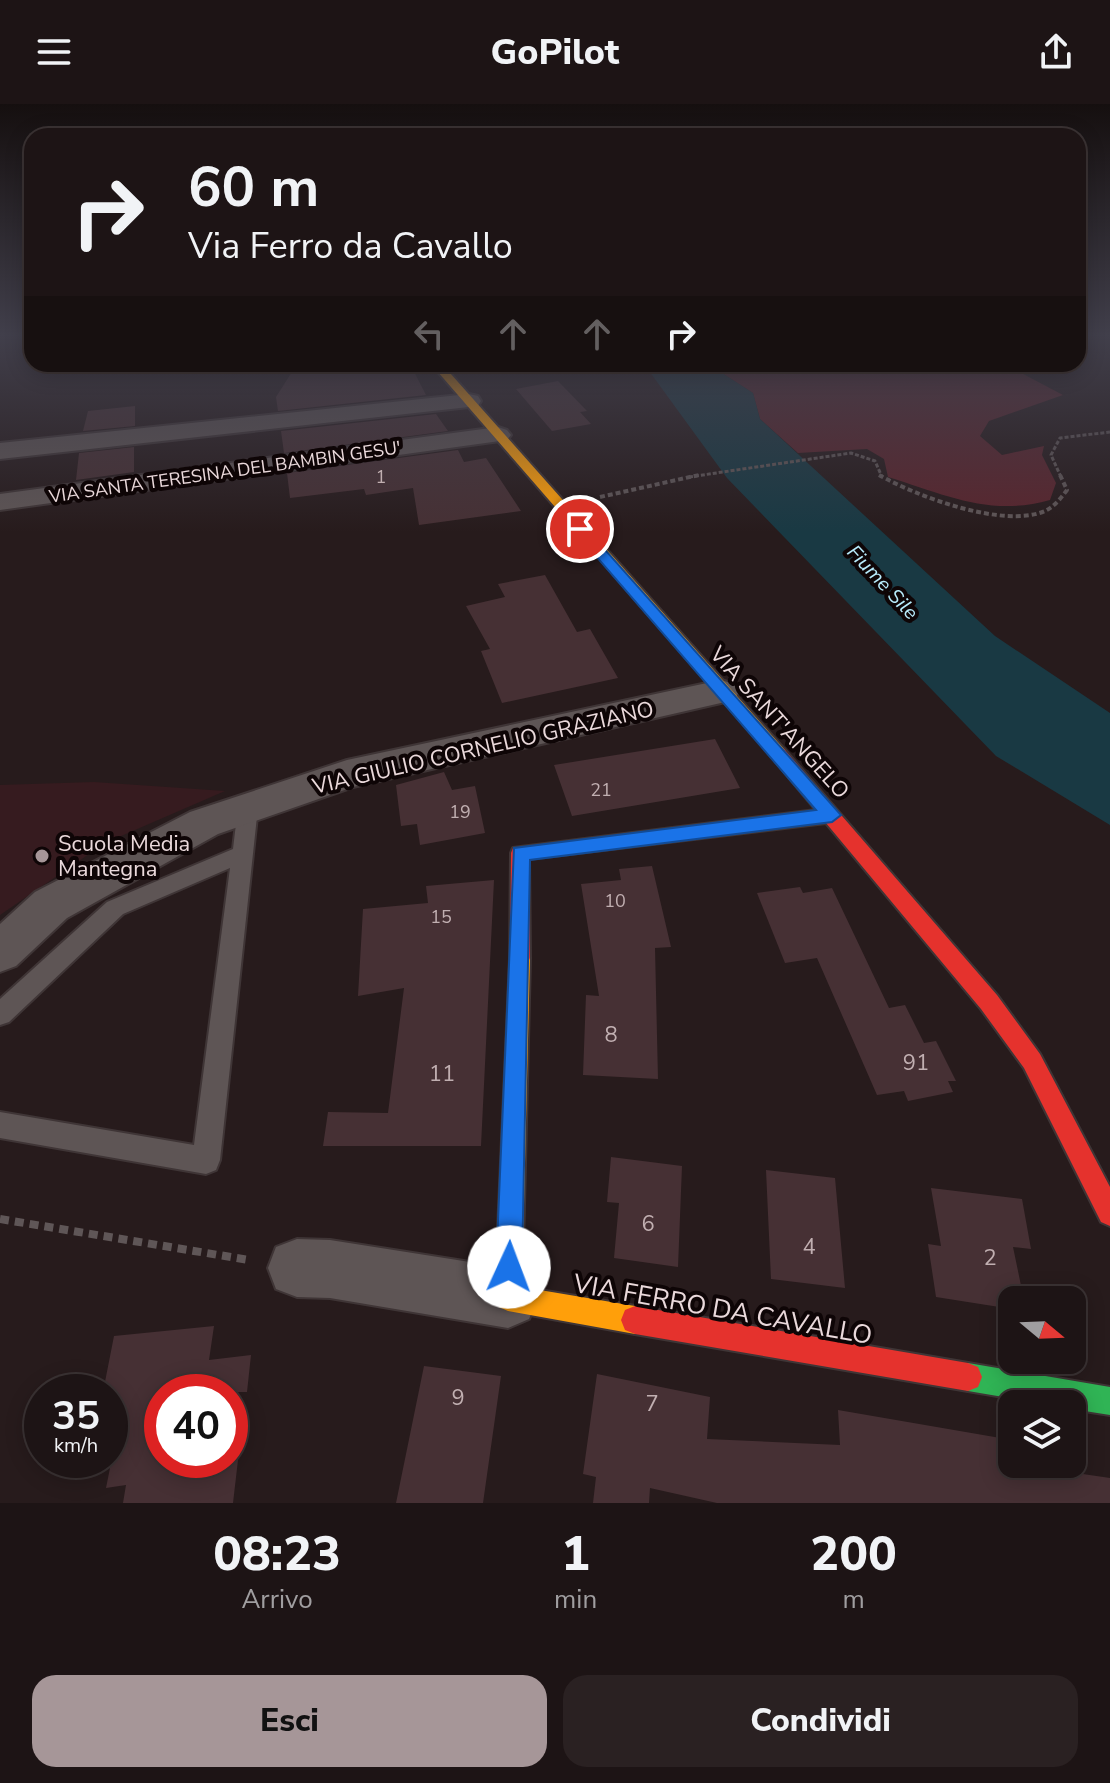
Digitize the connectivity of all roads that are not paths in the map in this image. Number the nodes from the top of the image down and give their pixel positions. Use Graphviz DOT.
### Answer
graph roads {
  1 [pos="466,401"];
  2 [pos="469,401"];
  3 [pos="498,435"];
  4 [pos="0,451"];
  5 [pos="0,502"];
  6 [pos="721,692"];
  7 [pos="248,807"];
  8 [pos="832,815"];
  9 [pos="241,854"];
  10 [pos="0,952"];
  11 [pos="0,1014"];
  12 [pos="0,1125"];
  13 [pos="1110,1213"];
  14 [pos="297,1268"];
  15 [pos="508,1298"];
  16 [pos="1110,1401"];
  1 -- 4 [label="street"];
  2 -- 3 [label="street, VIA SANT'ANGELO"];
  3 -- 5 [label="street, VIA SANTA TERESINA DEL BAMBIN GESU'"];
  3 -- 6 [label="street, VIA SANT'ANGELO"];
  6 -- 7 [label="street, VIA GIULIO CORNELIO GRAZIANO"];
  6 -- 8 [label="street, VIA SANT'ANGELO"];
  7 -- 9 [label="lane"];
  7 -- 10 [label="street, VIA GIULIO CORNELIO GRAZIANO"];
  8 -- 13 [label="street, VIA SANT'ANGELO"];
  8 -- 15 [label="street"];
  9 -- 11 [label="lane"];
  9 -- 12 [label="lane"];
  14 -- 15 [label="street"];
  15 -- 16 [label="street, VIA FERRO DA CAVALLO"];
}
